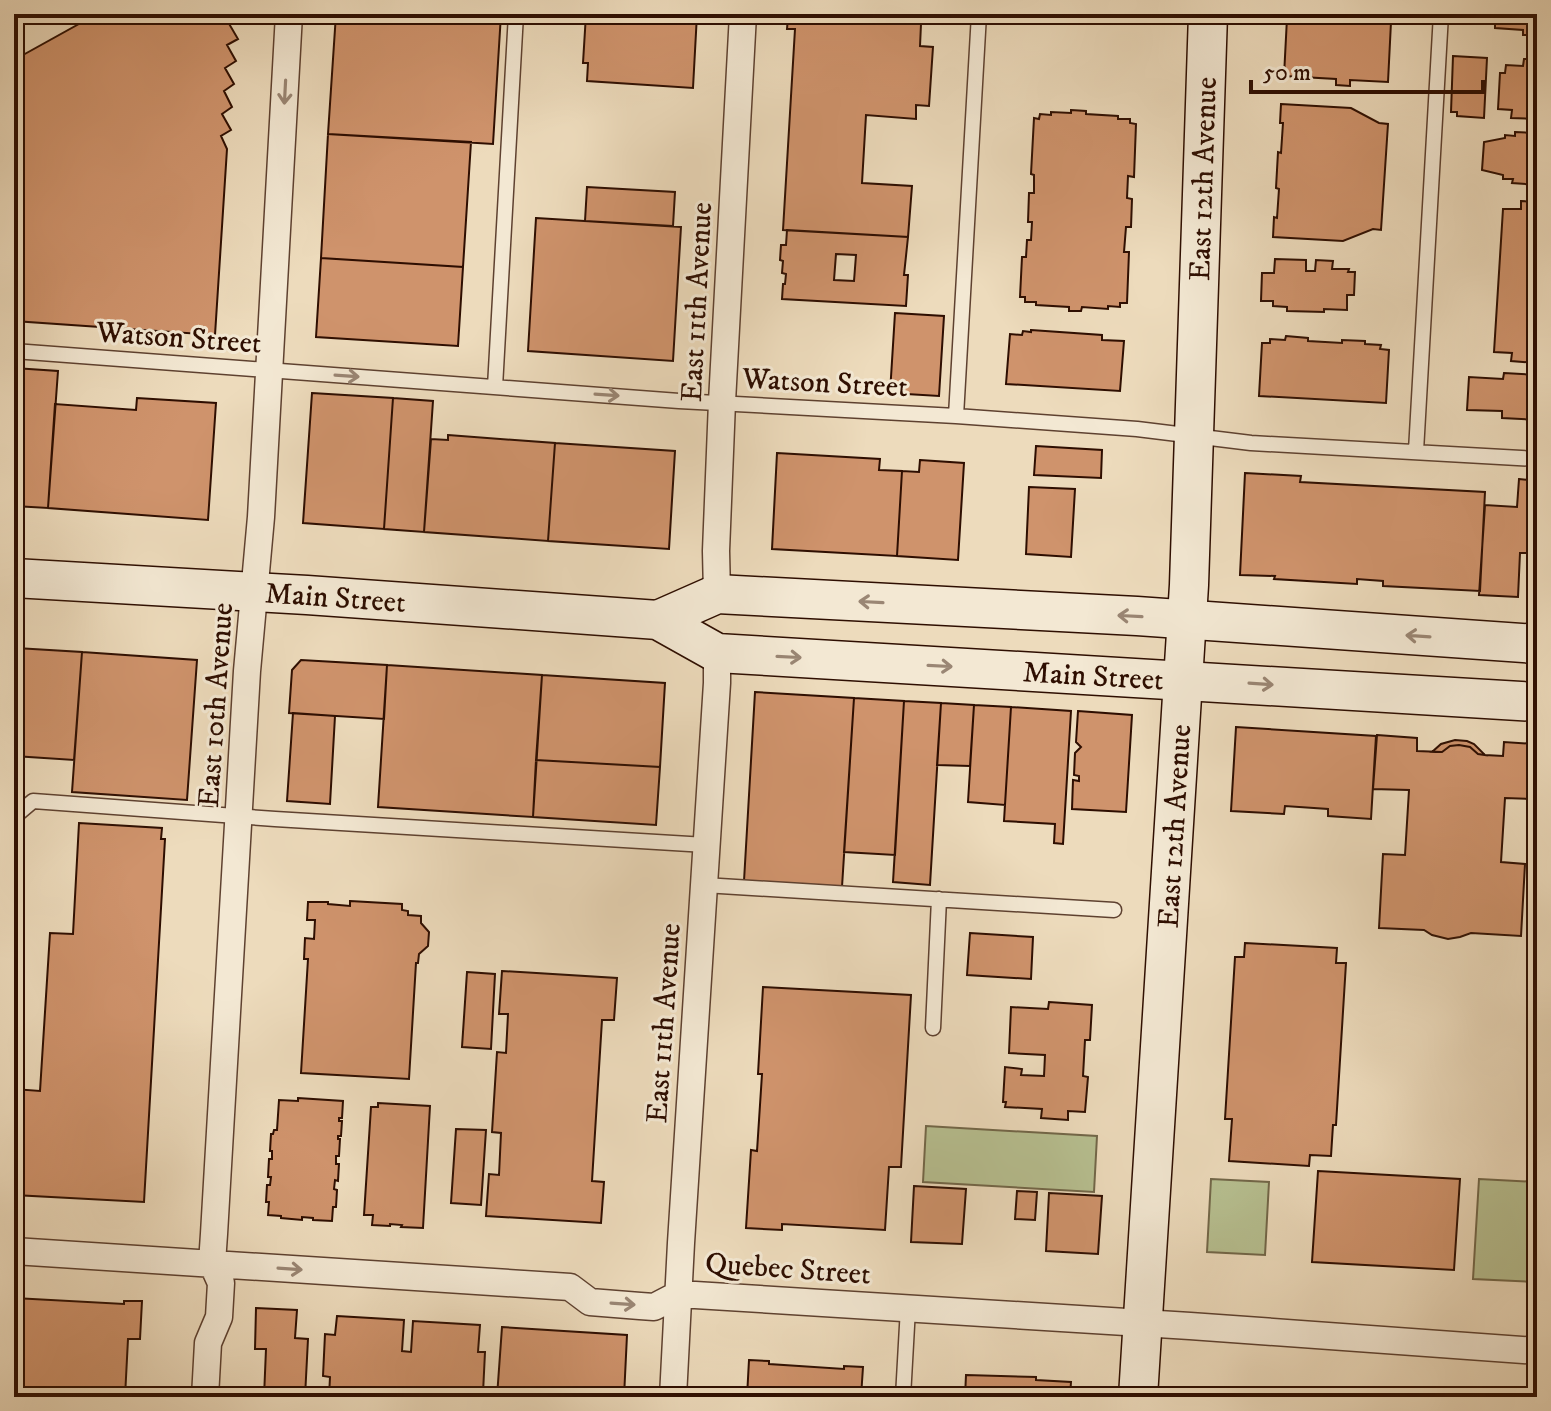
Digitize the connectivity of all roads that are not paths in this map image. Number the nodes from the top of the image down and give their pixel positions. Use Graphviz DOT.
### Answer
graph roads {
  1 [pos="289,14"];
  2 [pos="516,14"];
  3 [pos="743,14"];
  4 [pos="979,14"];
  5 [pos="1208,14"];
  6 [pos="1441,14"];
  7 [pos="14,351"];
  8 [pos="270,370"];
  9 [pos="495,387"];
  10 [pos="722,402"];
  11 [pos="956,416"];
  12 [pos="1194,436"];
  13 [pos="1416,451"];
  14 [pos="1537,459"];
  15 [pos="14,578"];
  16 [pos="255,592"];
  17 [pos="717,594"];
  18 [pos="658,620"];
  19 [pos="1187,620"];
  20 [pos="1537,644"];
  21 [pos="717,653"];
  22 [pos="1183,679"];
  23 [pos="1537,702"];
  24 [pos="240,816"];
  25 [pos="14,817"];
  26 [pos="706,845"];
  27 [pos="704,885"];
  28 [pos="939,899"];
  29 [pos="1114,910"];
  30 [pos="933,1028"];
  31 [pos="14,1251"];
  32 [pos="212,1263"];
  33 [pos="679,1294"];
  34 [pos="908,1308"];
  35 [pos="1143,1323"];
  36 [pos="1537,1351"];
  37 [pos="205,1397"];
  38 [pos="673,1397"];
  39 [pos="903,1397"];
  40 [pos="1138,1397"];
  1 -- 8 [label="street, East 10th Avenue, one-way"];
  2 -- 9 [label="lane"];
  3 -- 10 [label="street, East 11th Avenue"];
  4 -- 11 [label="lane"];
  5 -- 12 [label="main road, East 12th Avenue"];
  6 -- 13 [label="lane"];
  7 -- 8 [label="lane, Watson Street"];
  8 -- 9 [label="lane, Watson Street, one-way"];
  8 -- 16 [label="street, East 10th Avenue"];
  9 -- 10 [label="lane, Watson Street, one-way"];
  10 -- 11 [label="lane, Watson Street"];
  10 -- 17 [label="street, East 11th Avenue"];
  11 -- 12 [label="lane, Watson Street"];
  12 -- 13 [label="lane, Watson Street"];
  12 -- 19 [label="main road, East 12th Avenue"];
  13 -- 14 [label="lane, Watson Street"];
  15 -- 16 [label="main road, Main Street"];
  16 -- 18 [label="main road, Main Street"];
  16 -- 24 [label="street, East 10th Avenue"];
  17 -- 18 [label="main road, Main Street"];
  19 -- 17 [label="main road, Main Street, one-way"];
  18 -- 21 [label="main road, Main Street"];
  20 -- 19 [label="main road, Main Street, one-way"];
  19 -- 22 [label="main road, East 12th Avenue"];
  21 -- 22 [label="main road, Main Street, one-way"];
  21 -- 26 [label="street, East 11th Avenue"];
  22 -- 23 [label="main road, Main Street, one-way"];
  22 -- 35 [label="main road, East 12th Avenue"];
  24 -- 25 [label="lane"];
  24 -- 26 [label="lane"];
  24 -- 32 [label="street, East 10th Avenue"];
  26 -- 27 [label="street, East 11th Avenue"];
  27 -- 28 [label="lane"];
  27 -- 33 [label="street, East 11th Avenue"];
  28 -- 29 [label="lane"];
  28 -- 30 [label="lane"];
  31 -- 32 [label="street, Quebec Street"];
  32 -- 33 [label="street, Quebec Street, one-way"];
  32 -- 37 [label="street, East 10th Avenue"];
  33 -- 34 [label="street, Quebec Street"];
  33 -- 38 [label="street, East 11th Avenue"];
  34 -- 35 [label="street, Quebec Street"];
  34 -- 39 [label="lane"];
  35 -- 36 [label="street, Quebec Street"];
  35 -- 40 [label="main road, East 12th Avenue"];
}
